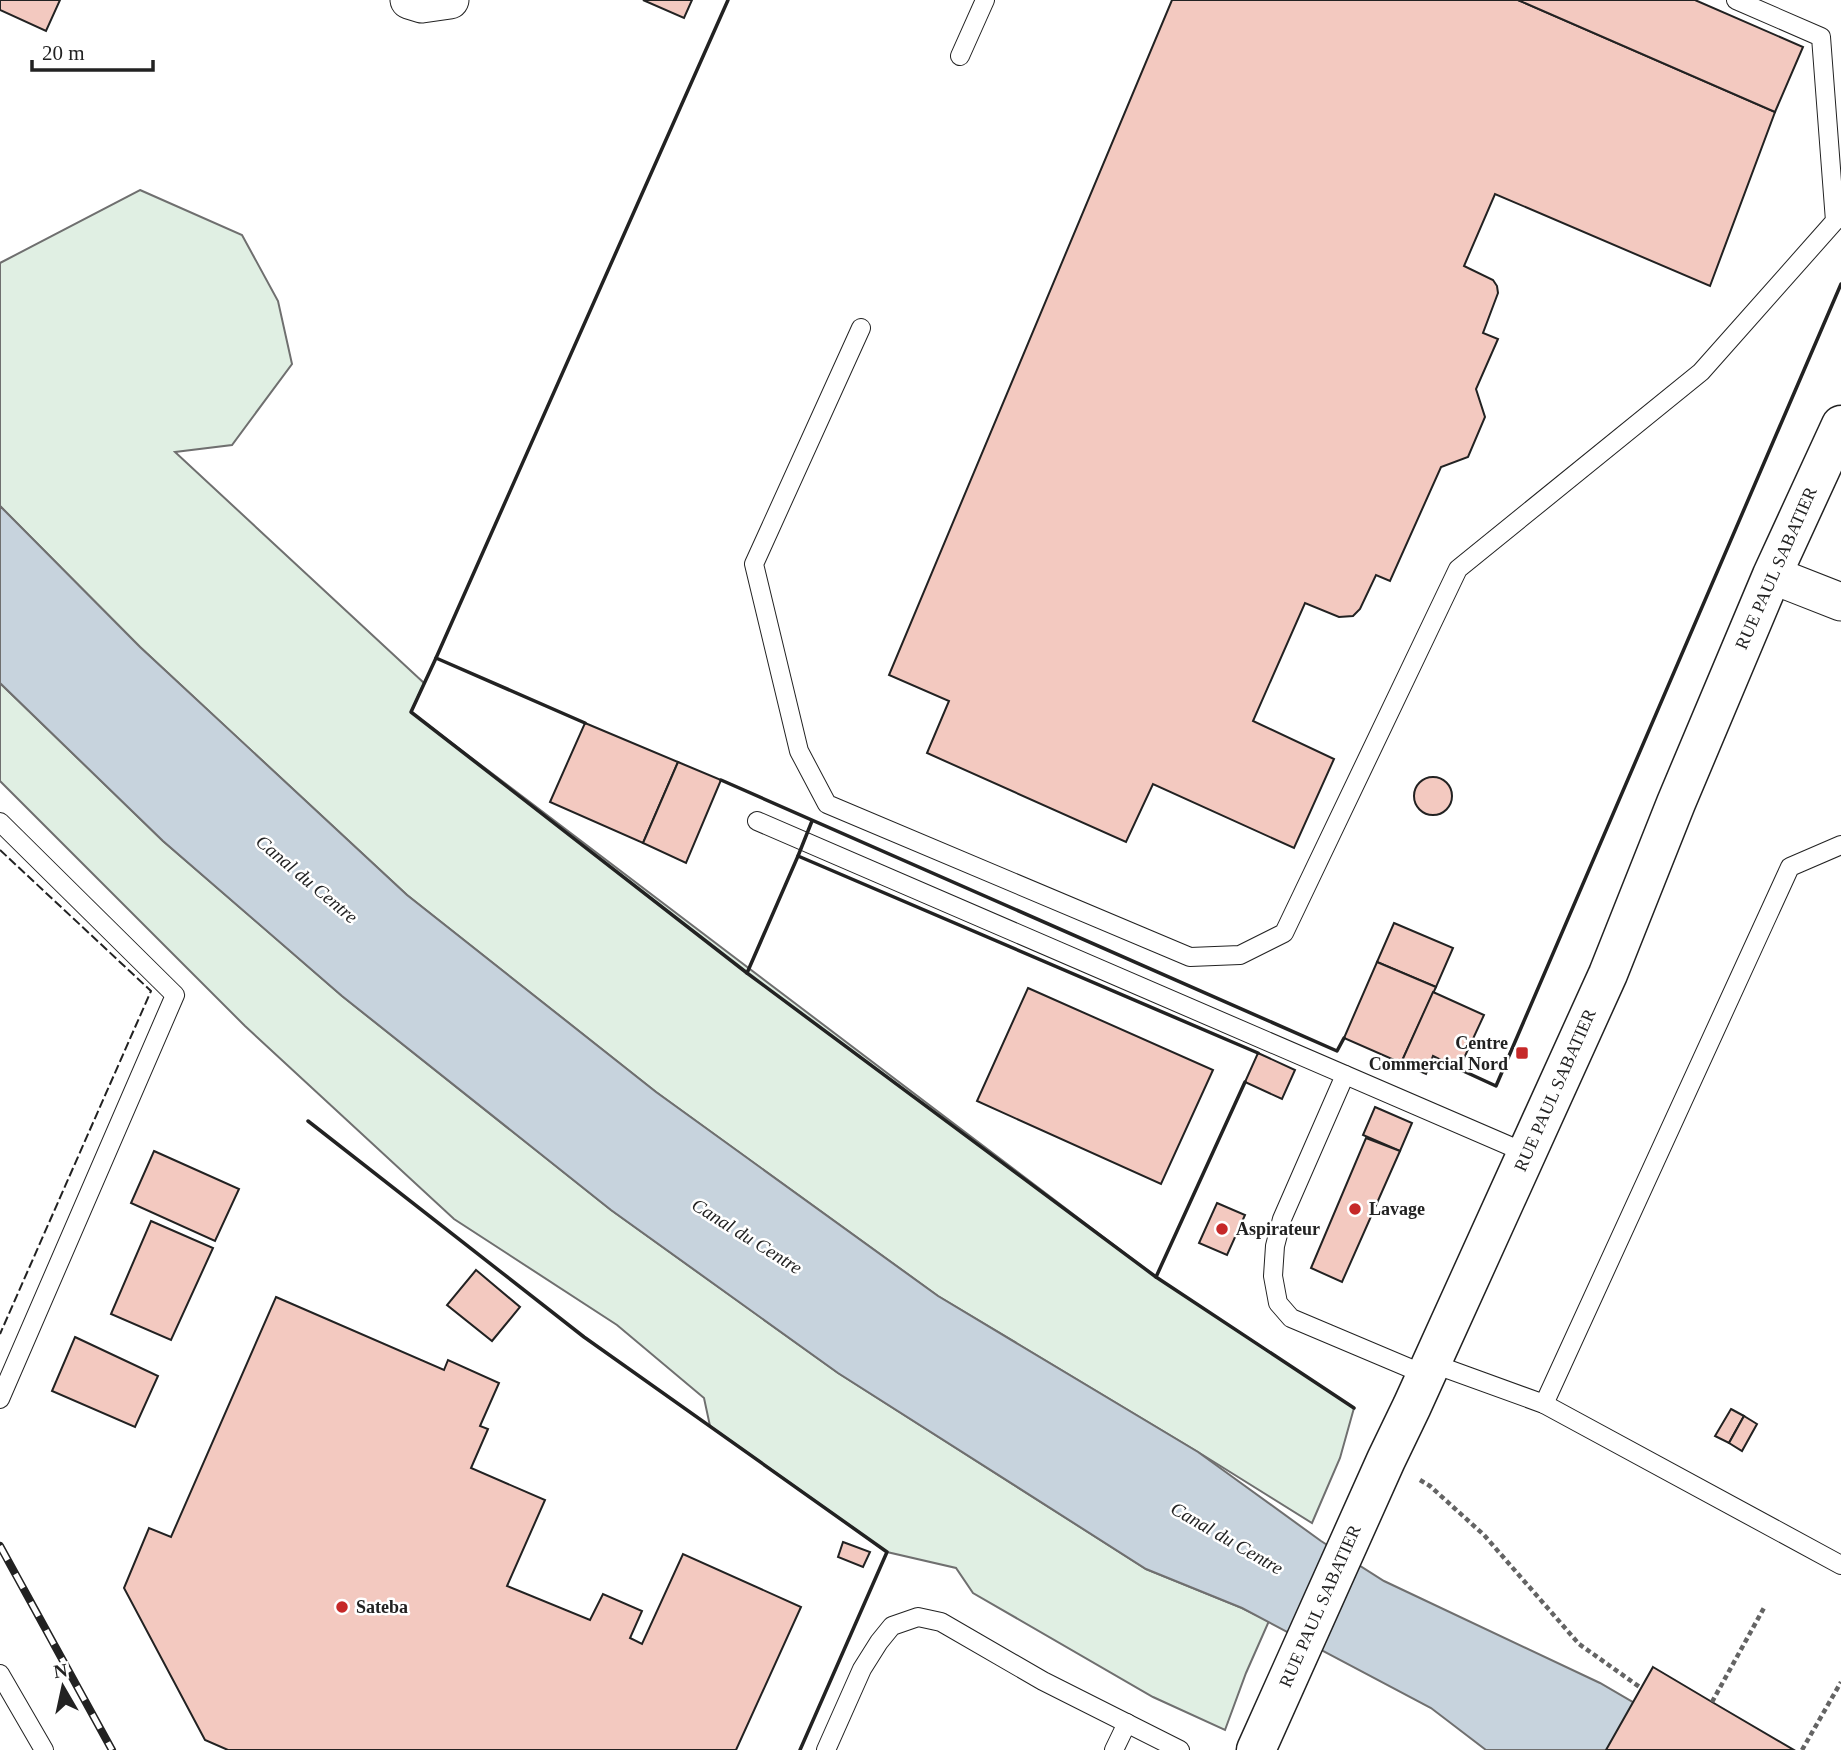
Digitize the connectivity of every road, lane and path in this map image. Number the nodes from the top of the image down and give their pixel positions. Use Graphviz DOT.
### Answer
graph roads {
  1 [pos="409,0"];
  2 [pos="450,0"];
  3 [pos="985,0"];
  4 [pos="1736,0"];
  5 [pos="960,56"];
  6 [pos="1838,223"];
  7 [pos="861,328"];
  8 [pos="1839,441"];
  9 [pos="1772,575"];
  10 [pos="1841,602"];
  11 [pos="757,821"];
  12 [pos="0,822"];
  13 [pos="1841,845"];
  14 [pos="1345,1075"];
  15 [pos="1526,1153"];
  16 [pos="1428,1369"];
  17 [pos="0,1399"];
  18 [pos="1544,1404"];
  19 [pos="1386,1460"];
  20 [pos="1841,1565"];
  21 [pos="1765,1606"];
  22 [pos="0,1674"];
  23 [pos="1841,1682"];
  24 [pos="1641,1688"];
  25 [pos="1712,1702"];
  26 [pos="1127,1723"];
  27 [pos="1263,1735"];
  28 [pos="44,1750"];
  29 [pos="826,1750"];
  30 [pos="1114,1750"];
  31 [pos="1180,1750"];
  32 [pos="1802,1750"];
  1 -- 2 [label="street"];
  3 -- 5 [label="lane"];
  4 -- 6 [label="lane"];
  6 -- 7 [label="lane"];
  8 -- 9 [label="main road, RUE PAUL SABATIER"];
  9 -- 10 [label="street"];
  9 -- 15 [label="main road, RUE PAUL SABATIER"];
  11 -- 14 [label="lane"];
  12 -- 17 [label="lane"];
  13 -- 18 [label="lane"];
  14 -- 15 [label="lane"];
  14 -- 16 [label="lane"];
  15 -- 16 [label="main road, RUE PAUL SABATIER"];
  16 -- 18 [label="lane"];
  16 -- 19 [label="main road, RUE PAUL SABATIER"];
  18 -- 20 [label="lane"];
  19 -- 24 [label="path"];
  19 -- 27 [label="main road, RUE PAUL SABATIER"];
  21 -- 25 [label="path"];
  22 -- 28 [label="lane"];
  23 -- 32 [label="path"];
  26 -- 29 [label="lane"];
  26 -- 30 [label="lane"];
  26 -- 31 [label="lane"];
}
